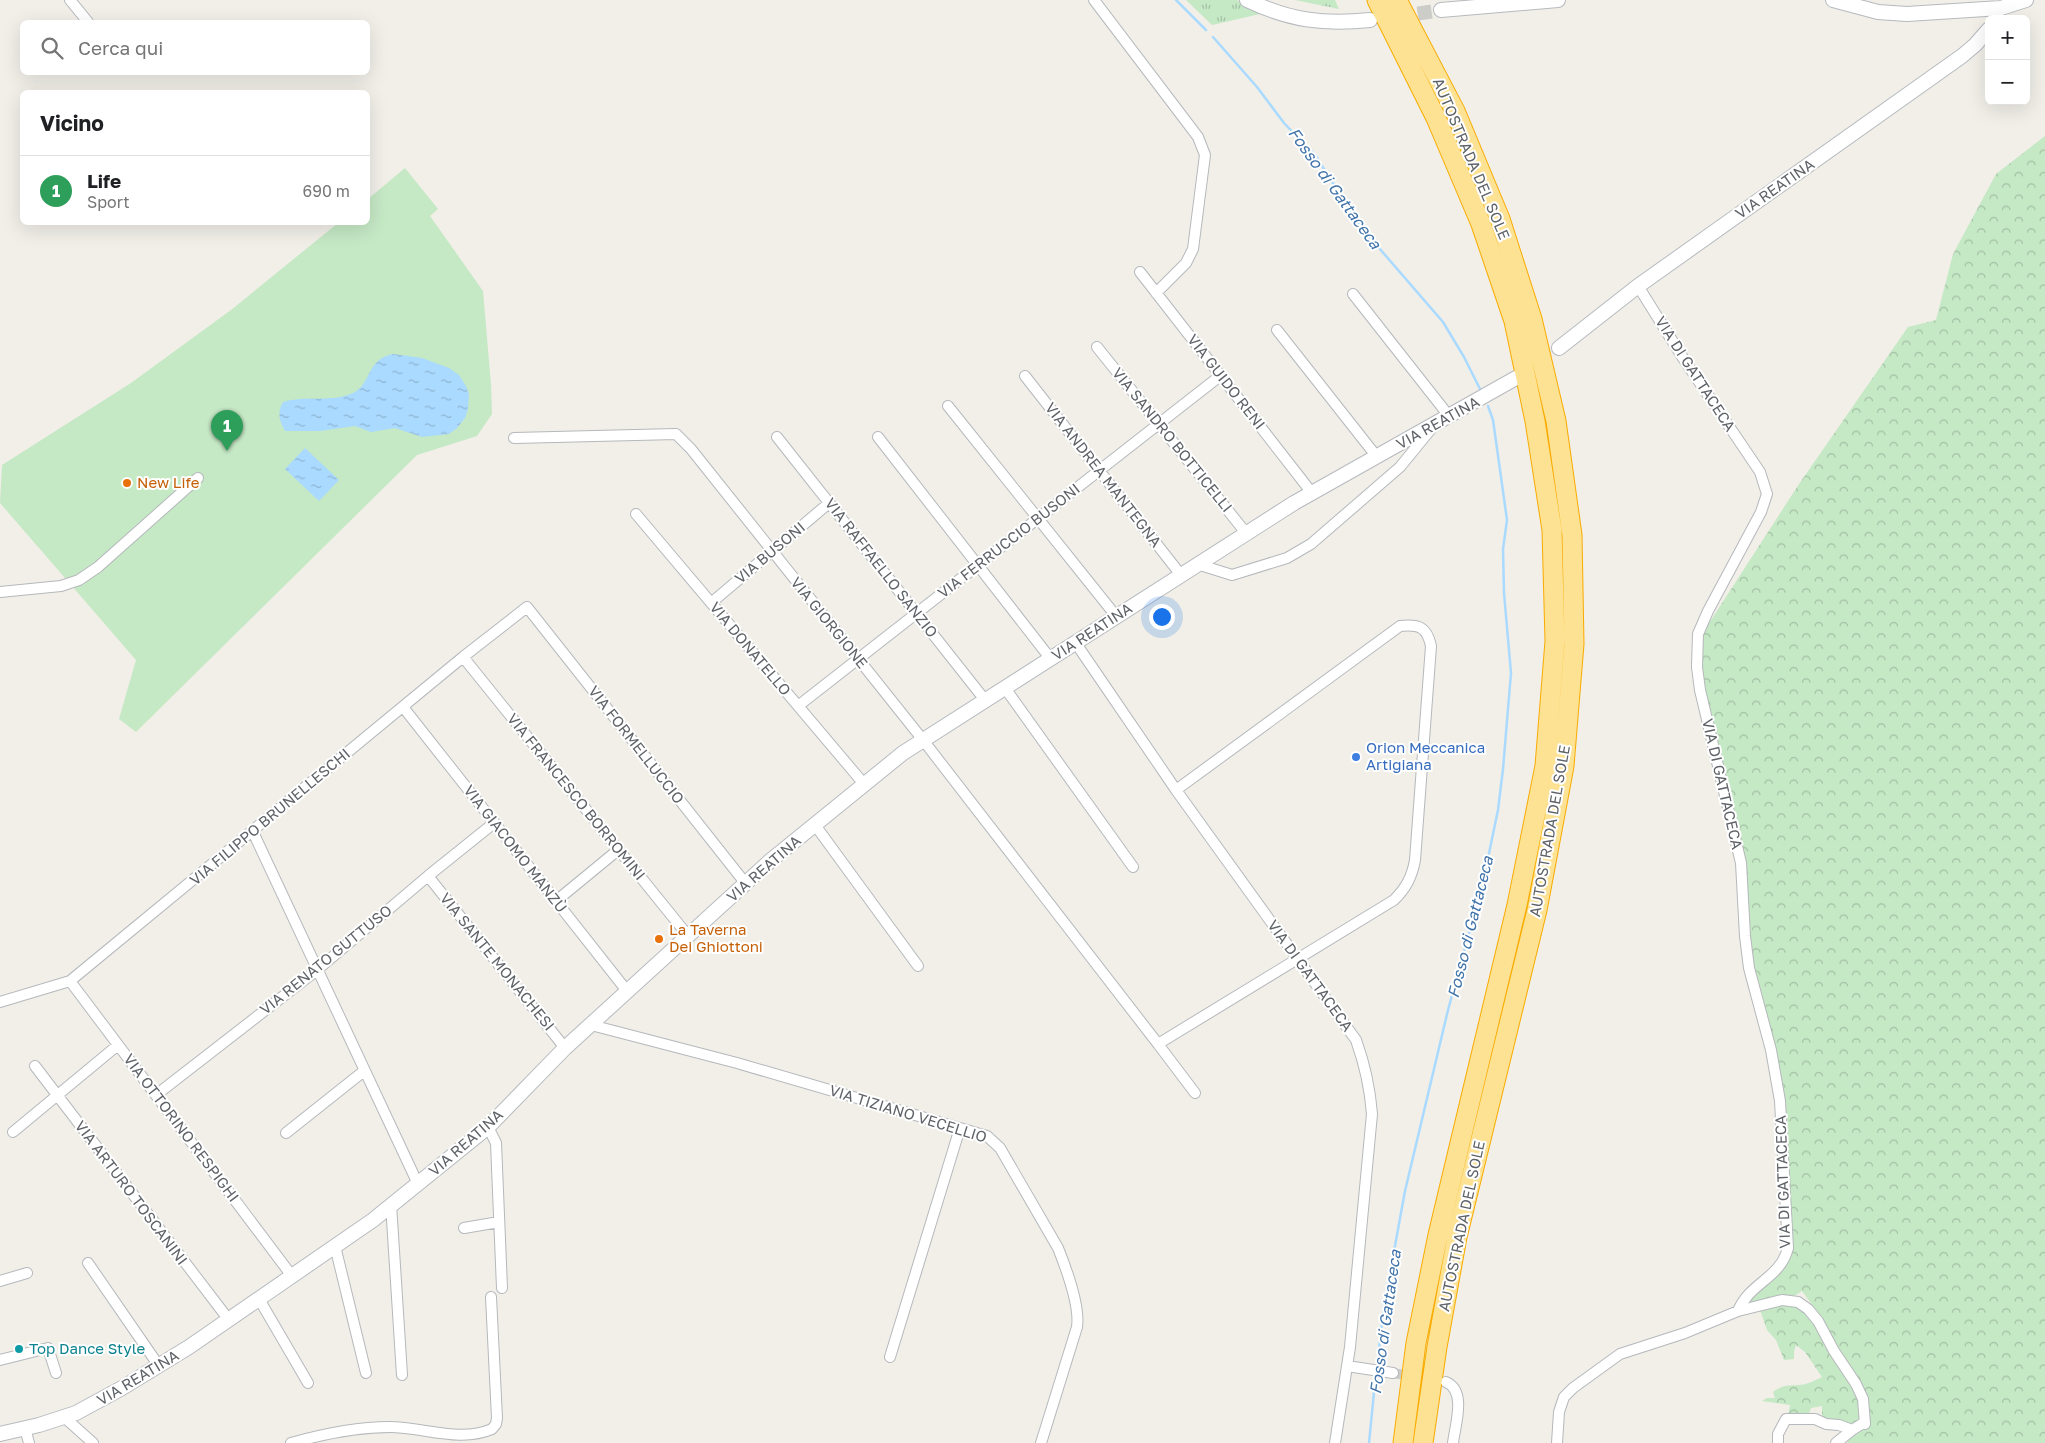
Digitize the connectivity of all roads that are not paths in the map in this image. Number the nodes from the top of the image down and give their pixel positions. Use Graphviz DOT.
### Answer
graph roads {
  1 [pos="70,0"];
  2 [pos="1094,0"];
  3 [pos="1247,0"];
  4 [pos="1377,0"];
  5 [pos="1397,0"];
  6 [pos="1558,0"];
  7 [pos="1833,0"];
  8 [pos="2026,0"];
  9 [pos="1440,10"];
  10 [pos="1998,13"];
  11 [pos="86,20"];
  12 [pos="1370,20"];
  13 [pos="1985,34"];
  14 [pos="1140,272"];
  15 [pos="1638,286"];
  16 [pos="1156,293"];
  17 [pos="1353,294"];
  18 [pos="1277,330"];
  19 [pos="1098,347"];
  20 [pos="1559,348"];
  21 [pos="1025,376"];
  22 [pos="1220,376"];
  23 [pos="1516,378"];
  24 [pos="948,406"];
  25 [pos="1449,416"];
  26 [pos="1159,424"];
  27 [pos="1435,424"];
  28 [pos="777,437"];
  29 [pos="878,437"];
  30 [pos="514,438"];
  31 [pos="1377,457"];
  32 [pos="1099,470"];
  33 [pos="198,478"];
  34 [pos="1312,493"];
  35 [pos="829,503"];
  36 [pos="636,514"];
  37 [pos="1038,518"];
  38 [pos="1246,534"];
  39 [pos="771,552"];
  40 [pos="1197,564"];
  41 [pos="978,565"];
  42 [pos="1180,575"];
  43 [pos="0,592"];
  44 [pos="711,603"];
  45 [pos="526,607"];
  46 [pos="916,613"];
  47 [pos="1116,616"];
  48 [pos="1075,642"];
  49 [pos="463,657"];
  50 [pos="1050,658"];
  51 [pos="857,659"];
  52 [pos="1005,688"];
  53 [pos="985,700"];
  54 [pos="798,706"];
  55 [pos="403,707"];
  56 [pos="923,740"];
  57 [pos="864,784"];
  58 [pos="1176,790"];
  59 [pos="494,822"];
  60 [pos="815,825"];
  61 [pos="253,832"];
  62 [pos="618,850"];
  63 [pos="1133,867"];
  64 [pos="428,876"];
  65 [pos="746,884"];
  66 [pos="556,901"];
  67 [pos="689,937"];
  68 [pos="1297,959"];
  69 [pos="918,966"];
  70 [pos="318,970"];
  71 [pos="70,981"];
  72 [pos="627,991"];
  73 [pos="0,1002"];
  74 [pos="591,1025"];
  75 [pos="1158,1044"];
  76 [pos="118,1045"];
  77 [pos="566,1048"];
  78 [pos="34,1066"];
  79 [pos="364,1071"];
  80 [pos="1195,1094"];
  81 [pos="156,1095"];
  82 [pos="57,1096"];
  83 [pos="488,1127"];
  84 [pos="960,1128"];
  85 [pos="13,1132"];
  86 [pos="286,1133"];
  87 [pos="418,1184"];
  88 [pos="391,1204"];
  89 [pos="498,1222"];
  90 [pos="464,1228"];
  91 [pos="335,1246"];
  92 [pos="88,1263"];
  93 [pos="26,1273"];
  94 [pos="292,1276"];
  95 [pos="0,1280"];
  96 [pos="502,1288"];
  97 [pos="491,1297"];
  98 [pos="259,1299"];
  99 [pos="1738,1311"];
  100 [pos="228,1320"];
  101 [pos="890,1357"];
  102 [pos="0,1360"];
  103 [pos="159,1366"];
  104 [pos="1347,1366"];
  105 [pos="56,1373"];
  106 [pos="366,1373"];
  107 [pos="1393,1373"];
  108 [pos="402,1375"];
  109 [pos="1446,1382"];
  110 [pos="308,1383"];
  111 [pos="64,1417"];
  112 [pos="25,1428"];
  113 [pos="1852,1430"];
  114 [pos="0,1434"];
  115 [pos="448,1438"];
  116 [pos="29,1443"];
  117 [pos="93,1443"];
  118 [pos="291,1443"];
  119 [pos="1041,1443"];
  120 [pos="1335,1443"];
  121 [pos="1403,1443"];
  122 [pos="1423,1443"];
  123 [pos="1453,1443"];
  124 [pos="1557,1443"];
  125 [pos="1778,1443"];
  126 [pos="1836,1443"];
  1 -- 11 [label="street"];
  2 -- 16 [label="street"];
  3 -- 12 [label="street"];
  4 -- 121 [label="highway, AUTOSTRADA DEL SOLE"];
  5 -- 122 [label="highway, AUTOSTRADA DEL SOLE"];
  6 -- 9 [label="street"];
  7 -- 10 [label="street"];
  8 -- 10 [label="street"];
  13 -- 15 [label="street, VIA REATINA"];
  14 -- 16 [label="street, VIA GUIDO RENI"];
  15 -- 20 [label="street, VIA REATINA"];
  15 -- 99 [label="street, VIA DI GATTACECA"];
  16 -- 22 [label="street, VIA GUIDO RENI"];
  17 -- 25 [label="street"];
  18 -- 31 [label="street"];
  19 -- 26 [label="street, VIA SANDRO BOTTICELLI"];
  21 -- 32 [label="street, VIA ANDREA MANTEGNA"];
  22 -- 26 [label="street, VIA FERRUCCIO BUSONI"];
  22 -- 34 [label="street, VIA GUIDO RENI"];
  23 -- 25 [label="street, VIA REATINA"];
  24 -- 37 [label="street"];
  25 -- 27 [label="street, VIA REATINA"];
  26 -- 32 [label="street, VIA FERRUCCIO BUSONI"];
  26 -- 38 [label="street, VIA SANDRO BOTTICELLI"];
  27 -- 31 [label="street, VIA REATINA"];
  27 -- 40 [label="street"];
  28 -- 35 [label="street, VIA RAFFAELLO SANZIO"];
  29 -- 41 [label="street"];
  30 -- 39 [label="street, VIA GIORGIONE"];
  31 -- 34 [label="street, VIA REATINA"];
  32 -- 37 [label="street, VIA FERRUCCIO BUSONI"];
  32 -- 42 [label="street, VIA ANDREA MANTEGNA"];
  33 -- 43 [label="street"];
  34 -- 38 [label="street, VIA REATINA"];
  35 -- 39 [label="street, VIA BUSONI"];
  35 -- 46 [label="street, VIA RAFFAELLO SANZIO"];
  36 -- 44 [label="street, VIA DONATELLO"];
  37 -- 41 [label="street, VIA FERRUCCIO BUSONI"];
  37 -- 47 [label="street"];
  38 -- 40 [label="street, VIA REATINA"];
  39 -- 44 [label="street, VIA BUSONI"];
  39 -- 51 [label="street, VIA GIORGIONE"];
  40 -- 42 [label="street, VIA REATINA"];
  41 -- 46 [label="street, VIA FERRUCCIO BUSONI"];
  41 -- 50 [label="street"];
  42 -- 47 [label="street, VIA REATINA"];
  44 -- 54 [label="street, VIA DONATELLO"];
  45 -- 49 [label="street, VIA FILIPPO BRUNELLESCHI"];
  45 -- 65 [label="street, VIA FORMELLUCCIO"];
  46 -- 51 [label="street, VIA FERRUCCIO BUSONI"];
  46 -- 53 [label="street, VIA RAFFAELLO SANZIO"];
  47 -- 48 [label="street, VIA REATINA"];
  48 -- 50 [label="street, VIA REATINA"];
  48 -- 58 [label="street, VIA DI GATTACECA"];
  49 -- 55 [label="street, VIA FILIPPO BRUNELLESCHI"];
  49 -- 62 [label="street, VIA FRANCESCO BORROMINI"];
  50 -- 52 [label="street, VIA REATINA"];
  51 -- 54 [label="street, VIA FERRUCCIO BUSONI"];
  51 -- 56 [label="street, VIA GIORGIONE"];
  52 -- 53 [label="street, VIA REATINA"];
  52 -- 63 [label="street"];
  53 -- 56 [label="street, VIA REATINA"];
  54 -- 57 [label="street, VIA DONATELLO"];
  55 -- 59 [label="street, VIA GIACOMO MANZÙ"];
  55 -- 61 [label="street, VIA FILIPPO BRUNELLESCHI"];
  56 -- 57 [label="street, VIA REATINA"];
  56 -- 75 [label="street, VIA GIORGIONE"];
  57 -- 60 [label="street, VIA REATINA"];
  58 -- 68 [label="street, VIA DI GATTACECA"];
  58 -- 68 [label="street"];
  59 -- 64 [label="street, VIA RENATO GUTTUSO"];
  59 -- 66 [label="street, VIA GIACOMO MANZÙ"];
  60 -- 65 [label="street, VIA REATINA"];
  60 -- 69 [label="street"];
  61 -- 70 [label="street"];
  61 -- 71 [label="street, VIA FILIPPO BRUNELLESCHI"];
  62 -- 66 [label="street"];
  62 -- 67 [label="street, VIA FRANCESCO BORROMINI"];
  64 -- 70 [label="street, VIA RENATO GUTTUSO"];
  64 -- 77 [label="street, VIA SANTE MONACHESI"];
  65 -- 67 [label="street, VIA REATINA"];
  66 -- 72 [label="street, VIA GIACOMO MANZÙ"];
  67 -- 72 [label="street, VIA REATINA"];
  68 -- 75 [label="street"];
  68 -- 104 [label="street, VIA DI GATTACECA"];
  70 -- 79 [label="street"];
  70 -- 81 [label="street, VIA RENATO GUTTUSO"];
  71 -- 73 [label="street, VIA FILIPPO BRUNELLESCHI"];
  71 -- 76 [label="street, VIA OTTORINO RESPIGHI"];
  72 -- 74 [label="street, VIA REATINA"];
  74 -- 77 [label="street, VIA REATINA"];
  74 -- 84 [label="street, VIA TIZIANO VECELLIO"];
  75 -- 80 [label="street, VIA GIORGIONE"];
  76 -- 81 [label="street, VIA OTTORINO RESPIGHI"];
  76 -- 82 [label="street"];
  77 -- 83 [label="street, VIA REATINA"];
  78 -- 82 [label="street, VIA ARTURO TOSCANINI"];
  79 -- 86 [label="street"];
  79 -- 87 [label="street"];
  81 -- 94 [label="street, VIA OTTORINO RESPIGHI"];
  82 -- 85 [label="street"];
  82 -- 100 [label="street, VIA ARTURO TOSCANINI"];
  83 -- 87 [label="street, VIA REATINA"];
  83 -- 89 [label="street"];
  84 -- 101 [label="street"];
  84 -- 119 [label="street, VIA TIZIANO VECELLIO"];
  87 -- 88 [label="street, VIA REATINA"];
  88 -- 91 [label="street, VIA REATINA"];
  88 -- 108 [label="street"];
  89 -- 90 [label="street"];
  89 -- 96 [label="street"];
  91 -- 94 [label="street, VIA REATINA"];
  91 -- 106 [label="street"];
  92 -- 103 [label="street"];
  93 -- 95 [label="street"];
  94 -- 98 [label="street, VIA REATINA"];
  97 -- 115 [label="street"];
  98 -- 100 [label="street, VIA REATINA"];
  98 -- 110 [label="street"];
  99 -- 113 [label="street"];
  99 -- 124 [label="street"];
  100 -- 103 [label="street, VIA REATINA"];
  102 -- 105 [label="street"];
  103 -- 111 [label="street, VIA REATINA"];
  104 -- 107 [label="street"];
  104 -- 120 [label="street, VIA DI GATTACECA"];
  109 -- 123 [label="street"];
  111 -- 112 [label="street, VIA REATINA"];
  111 -- 117 [label="street"];
  112 -- 114 [label="street, VIA REATINA"];
  112 -- 116 [label="street"];
  113 -- 125 [label="street"];
  113 -- 126 [label="street"];
  115 -- 118 [label="street"];
}
